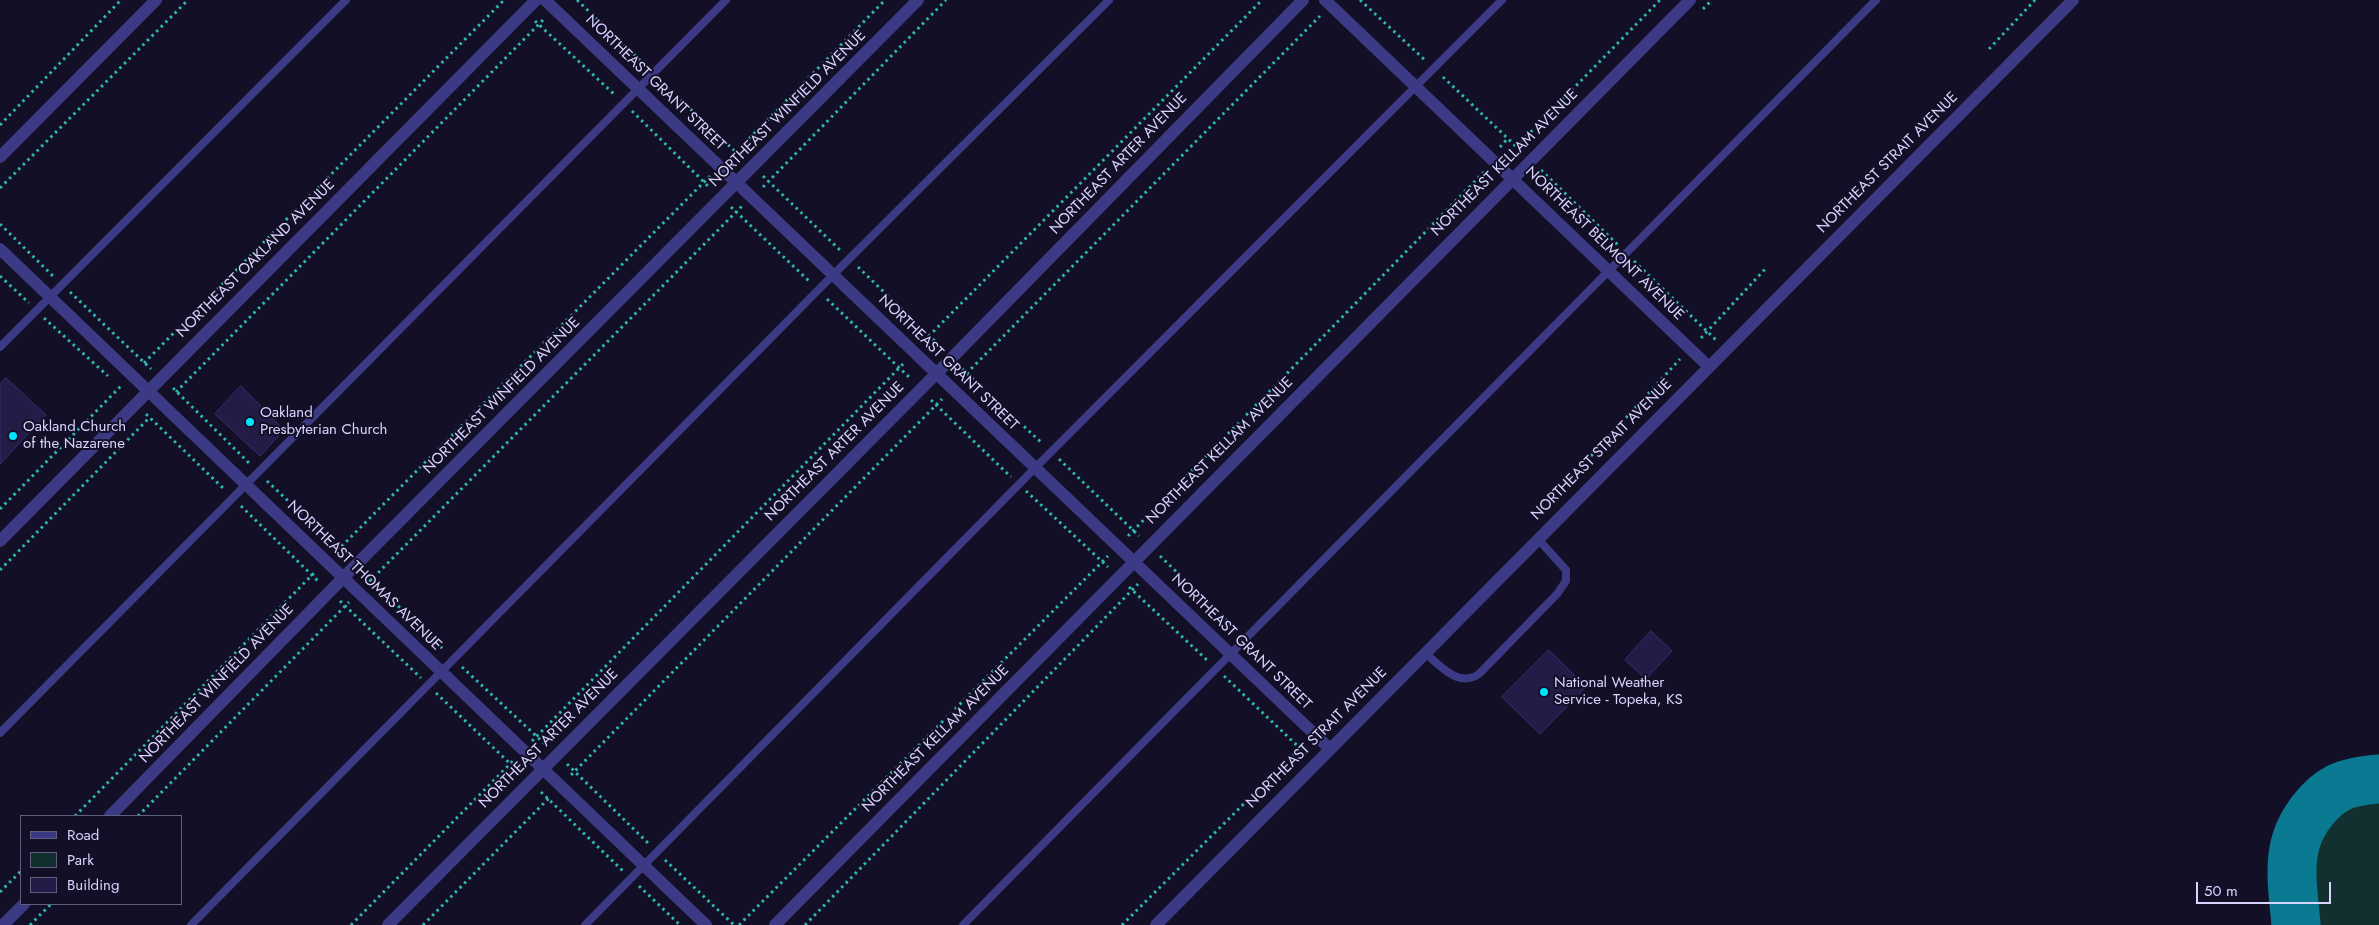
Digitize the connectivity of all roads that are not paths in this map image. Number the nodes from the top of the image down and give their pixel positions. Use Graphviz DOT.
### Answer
graph roads {
  1 [pos="156,0"];
  2 [pos="346,0"];
  3 [pos="536,0"];
  4 [pos="545,0"];
  5 [pos="726,0"];
  6 [pos="918,0"];
  7 [pos="1109,0"];
  8 [pos="1303,0"];
  9 [pos="1502,0"];
  10 [pos="1690,0"];
  11 [pos="1876,0"];
  12 [pos="2073,0"];
  13 [pos="1328,3"];
  14 [pos="1415,86"];
  15 [pos="638,89"];
  16 [pos="0,157"];
  17 [pos="1512,179"];
  18 [pos="737,184"];
  19 [pos="0,249"];
  20 [pos="1608,271"];
  21 [pos="833,275"];
  22 [pos="50,297"];
  23 [pos="0,348"];
  24 [pos="1708,366"];
  25 [pos="936,374"];
  26 [pos="149,391"];
  27 [pos="1035,468"];
  28 [pos="245,484"];
  29 [pos="1538,539"];
  30 [pos="0,541"];
  31 [pos="1133,562"];
  32 [pos="343,578"];
  33 [pos="1425,653"];
  34 [pos="1231,655"];
  35 [pos="441,673"];
  36 [pos="0,733"];
  37 [pos="1330,749"];
  38 [pos="542,769"];
  39 [pos="111,815"];
  40 [pos="644,865"];
  41 [pos="23,905"];
  42 [pos="3,925"];
  43 [pos="191,925"];
  44 [pos="388,925"];
  45 [pos="585,925"];
  46 [pos="706,925"];
  47 [pos="775,925"];
  48 [pos="963,925"];
  49 [pos="1156,925"];
  1 -- 16 [label="street"];
  2 -- 22 [label="lane"];
  3 -- 26 [label="street, NORTHEAST OAKLAND AVENUE"];
  4 -- 15 [label="street, NORTHEAST GRANT STREET"];
  5 -- 15 [label="lane"];
  6 -- 18 [label="street, NORTHEAST WINFIELD AVENUE"];
  7 -- 21 [label="lane"];
  8 -- 25 [label="street, NORTHEAST ARTER AVENUE"];
  9 -- 14 [label="lane"];
  10 -- 17 [label="street, NORTHEAST KELLAM AVENUE"];
  11 -- 20 [label="lane"];
  12 -- 24 [label="street, NORTHEAST STRAIT AVENUE"];
  13 -- 14 [label="street, NORTHEAST BELMONT AVENUE"];
  14 -- 17 [label="street, NORTHEAST BELMONT AVENUE"];
  14 -- 27 [label="lane"];
  15 -- 18 [label="street, NORTHEAST GRANT STREET"];
  15 -- 28 [label="lane"];
  17 -- 20 [label="street, NORTHEAST BELMONT AVENUE"];
  17 -- 31 [label="street, NORTHEAST KELLAM AVENUE"];
  18 -- 21 [label="street, NORTHEAST GRANT STREET"];
  18 -- 32 [label="street, NORTHEAST WINFIELD AVENUE"];
  19 -- 22 [label="street, NORTHEAST THOMAS AVENUE"];
  20 -- 24 [label="street, NORTHEAST BELMONT AVENUE"];
  20 -- 34 [label="lane"];
  21 -- 25 [label="street, NORTHEAST GRANT STREET"];
  21 -- 35 [label="lane"];
  22 -- 23 [label="lane"];
  22 -- 26 [label="street, NORTHEAST THOMAS AVENUE"];
  24 -- 29 [label="street, NORTHEAST STRAIT AVENUE"];
  25 -- 27 [label="street, NORTHEAST GRANT STREET"];
  25 -- 38 [label="street, NORTHEAST ARTER AVENUE"];
  26 -- 28 [label="street, NORTHEAST THOMAS AVENUE"];
  26 -- 30 [label="street, NORTHEAST OAKLAND AVENUE"];
  27 -- 31 [label="street, NORTHEAST GRANT STREET"];
  27 -- 40 [label="lane"];
  28 -- 32 [label="street, NORTHEAST THOMAS AVENUE"];
  28 -- 36 [label="lane"];
  29 -- 33 [label="street, NORTHEAST STRAIT AVENUE"];
  29 -- 33 [label="lane"];
  31 -- 34 [label="street, NORTHEAST GRANT STREET"];
  31 -- 47 [label="street, NORTHEAST KELLAM AVENUE"];
  32 -- 35 [label="street, NORTHEAST THOMAS AVENUE"];
  32 -- 39 [label="street, NORTHEAST WINFIELD AVENUE"];
  33 -- 37 [label="street, NORTHEAST STRAIT AVENUE"];
  34 -- 37 [label="street, NORTHEAST GRANT STREET"];
  34 -- 48 [label="lane"];
  35 -- 38 [label="street, NORTHEAST THOMAS AVENUE"];
  35 -- 43 [label="lane"];
  37 -- 49 [label="street, NORTHEAST STRAIT AVENUE"];
  38 -- 40 [label="street, NORTHEAST THOMAS AVENUE"];
  38 -- 44 [label="street, NORTHEAST ARTER AVENUE"];
  40 -- 45 [label="lane"];
  40 -- 46 [label="street, NORTHEAST THOMAS AVENUE"];
  41 -- 42 [label="street"];
}
